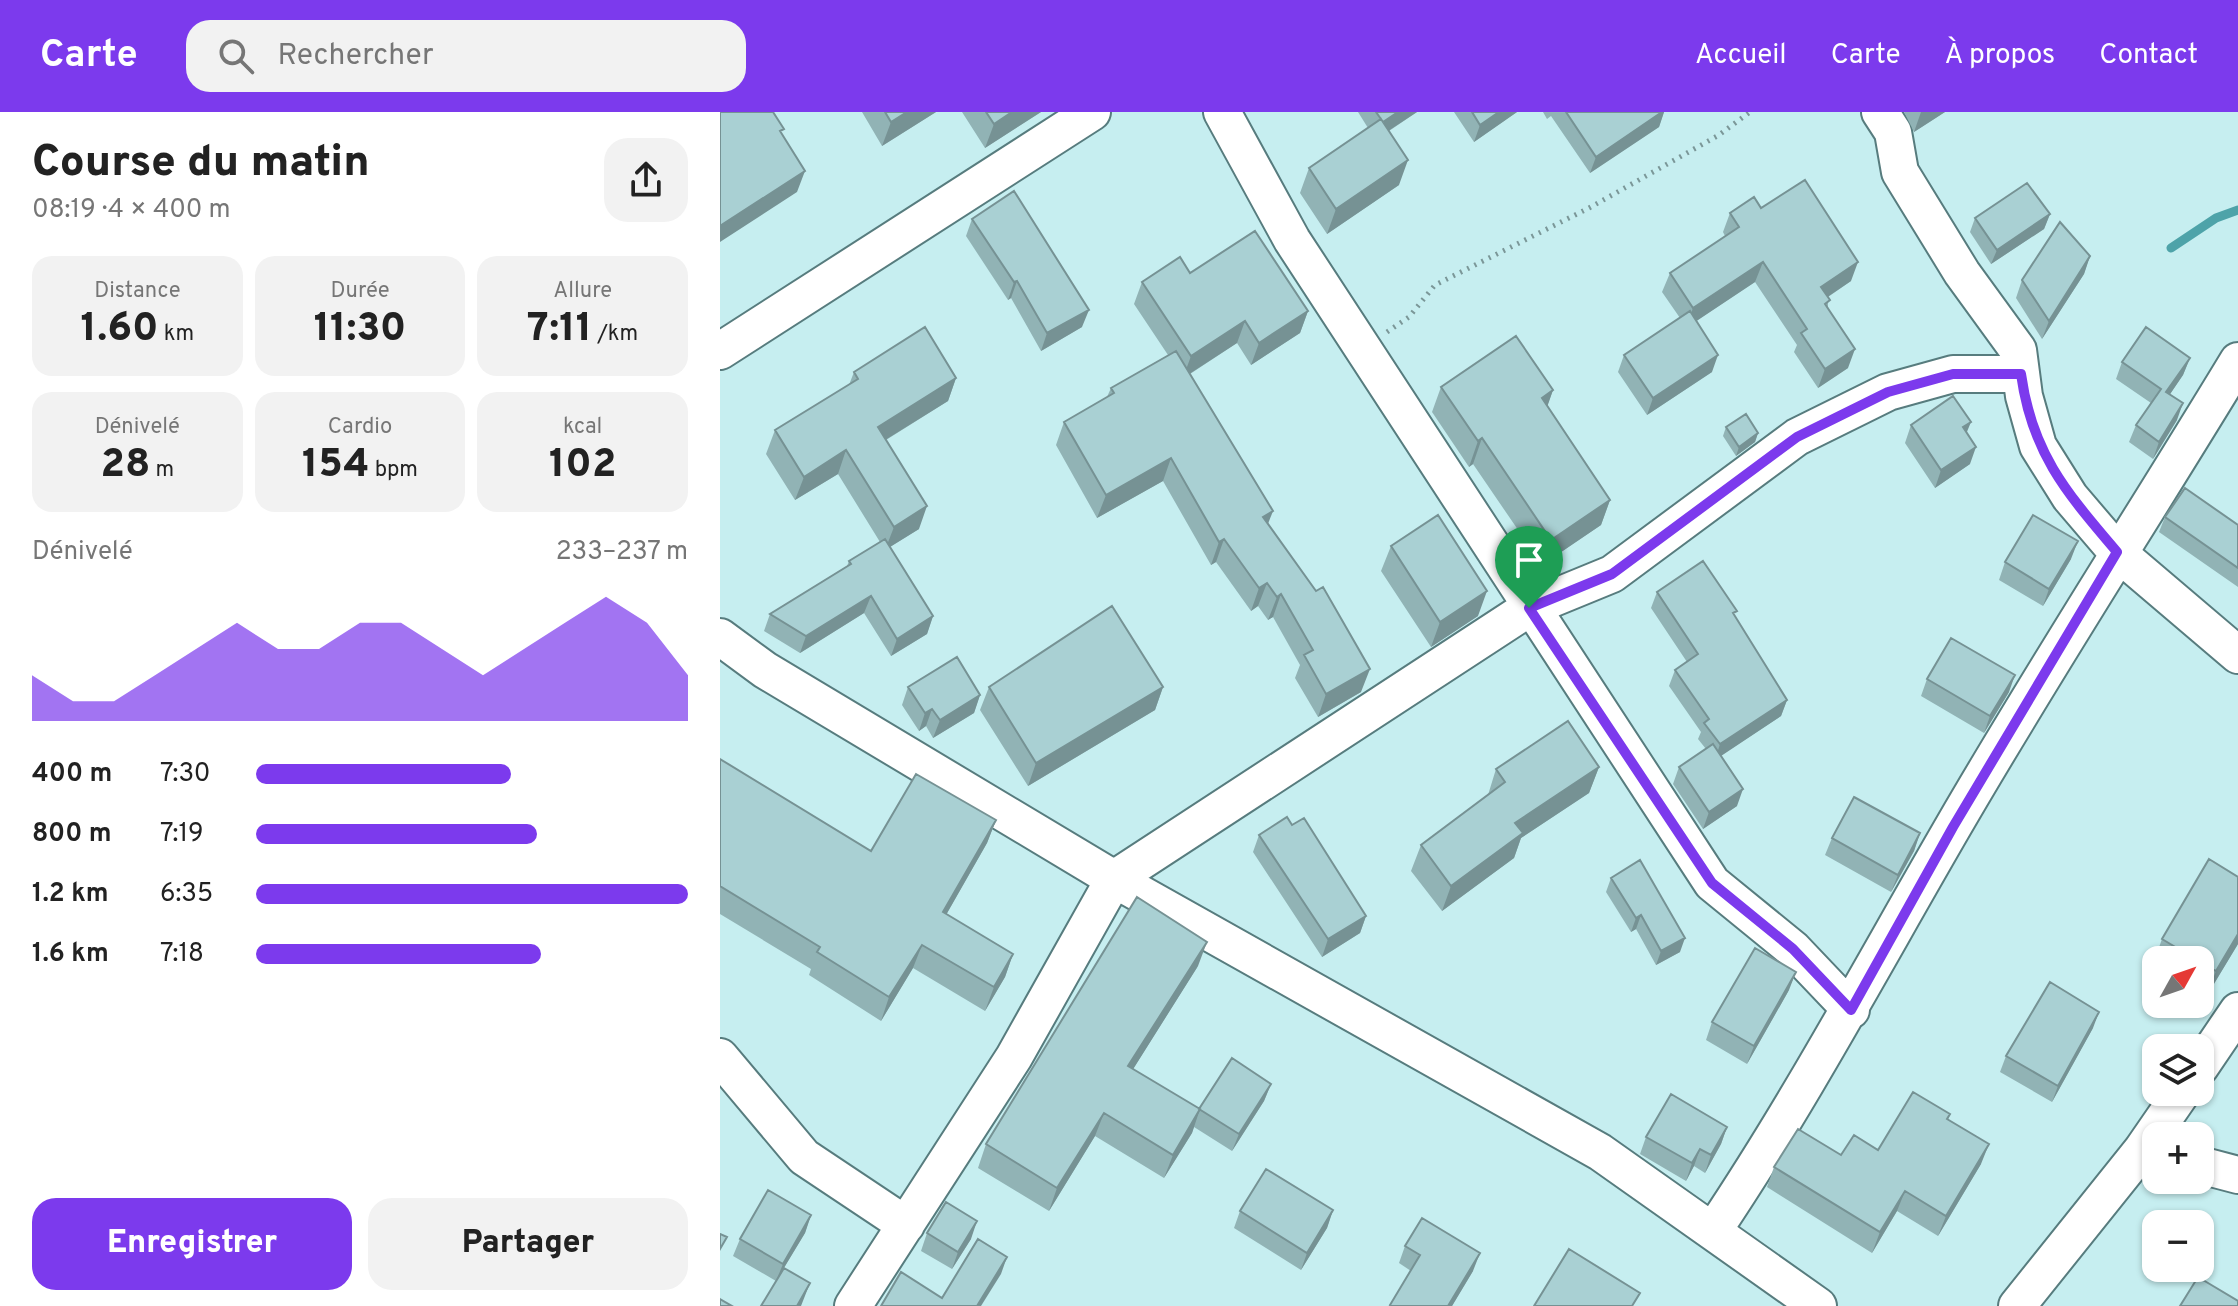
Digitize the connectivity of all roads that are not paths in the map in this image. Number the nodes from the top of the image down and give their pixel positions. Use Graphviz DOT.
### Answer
graph roads {
  1 [pos="1092,112"];
  2 [pos="1222,112"];
  3 [pos="1880,112"];
  4 [pos="720,351"];
  5 [pos="2238,361"];
  6 [pos="2021,374"];
  7 [pos="2117,552"];
  8 [pos="1529,608"];
  9 [pos="720,637"];
  10 [pos="2238,655"];
  11 [pos="1114,879"];
  12 [pos="1851,1010"];
  13 [pos="2238,1011"];
  14 [pos="2214,1046"];
  15 [pos="720,1057"];
  16 [pos="2142,1160"];
  17 [pos="2214,1169"];
  18 [pos="2238,1175"];
  19 [pos="906,1225"];
  20 [pos="1713,1231"];
  21 [pos="853,1306"];
  22 [pos="1818,1306"];
  23 [pos="2017,1306"];
  1 -- 4 [label="street"];
  2 -- 8 [label="street"];
  3 -- 6 [label="street"];
  5 -- 7 [label="street"];
  6 -- 7 [label="street"];
  6 -- 8 [label="street"];
  7 -- 10 [label="street"];
  7 -- 12 [label="street"];
  8 -- 11 [label="street"];
  8 -- 12 [label="street"];
  9 -- 11 [label="street"];
  11 -- 19 [label="street"];
  11 -- 20 [label="street"];
  12 -- 20 [label="street"];
  13 -- 14 [label="street"];
  15 -- 19 [label="street"];
  16 -- 23 [label="street"];
  17 -- 18 [label="street"];
  19 -- 21 [label="street"];
  20 -- 22 [label="street"];
}
